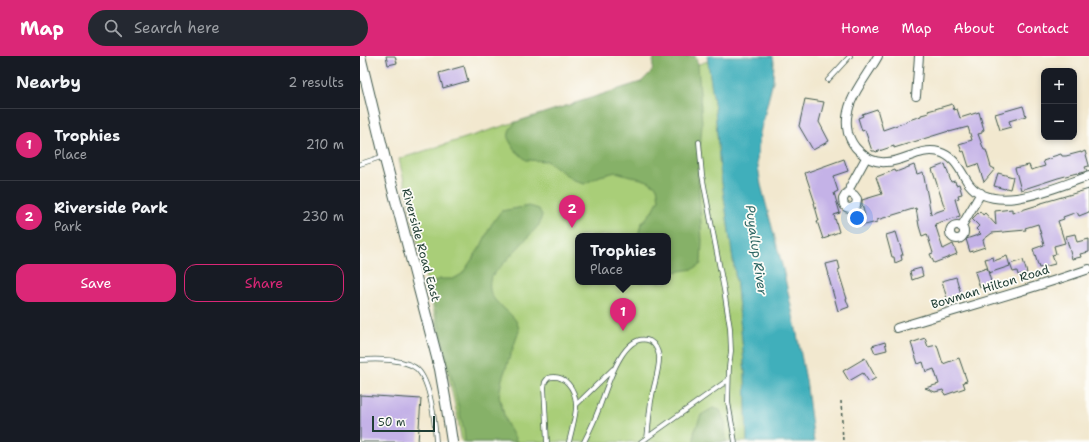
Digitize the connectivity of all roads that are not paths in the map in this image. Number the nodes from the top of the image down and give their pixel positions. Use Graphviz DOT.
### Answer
graph roads {
  1 [pos="360,56"];
  2 [pos="850,56"];
  3 [pos="878,56"];
  4 [pos="919,56"];
  5 [pos="828,80"];
  6 [pos="916,96"];
  7 [pos="699,142"];
  8 [pos="385,156"];
  9 [pos="866,158"];
  10 [pos="360,164"];
  11 [pos="1089,176"];
  12 [pos="849,193"];
  13 [pos="981,193"];
  14 [pos="961,226"];
  15 [pos="1089,269"];
  16 [pos="897,328"];
  17 [pos="360,360"];
  18 [pos="614,367"];
  19 [pos="728,380"];
  20 [pos="576,405"];
  21 [pos="647,438"];
  22 [pos="436,442"];
  23 [pos="452,442"];
  24 [pos="547,442"];
  25 [pos="569,442"];
  26 [pos="584,442"];
  27 [pos="641,442"];
  28 [pos="735,442"];
  1 -- 8 [label="street, Riverside Road East"];
  2 -- 5 [label="lane"];
  3 -- 9 [label="street"];
  4 -- 6 [label="street"];
  7 -- 19 [label="lane"];
  8 -- 10 [label="lane"];
  8 -- 23 [label="street, Riverside Road East"];
  9 -- 12 [label="street"];
  9 -- 13 [label="street"];
  11 -- 13 [label="street"];
  13 -- 14 [label="street"];
  15 -- 16 [label="street, Bowman Hilton Road"];
  17 -- 22 [label="lane"];
  18 -- 20 [label="lane"];
  18 -- 21 [label="lane"];
  18 -- 26 [label="lane"];
  19 -- 21 [label="lane"];
  19 -- 28 [label="lane"];
  20 -- 24 [label="lane"];
  20 -- 25 [label="lane"];
  21 -- 27 [label="lane"];
}
